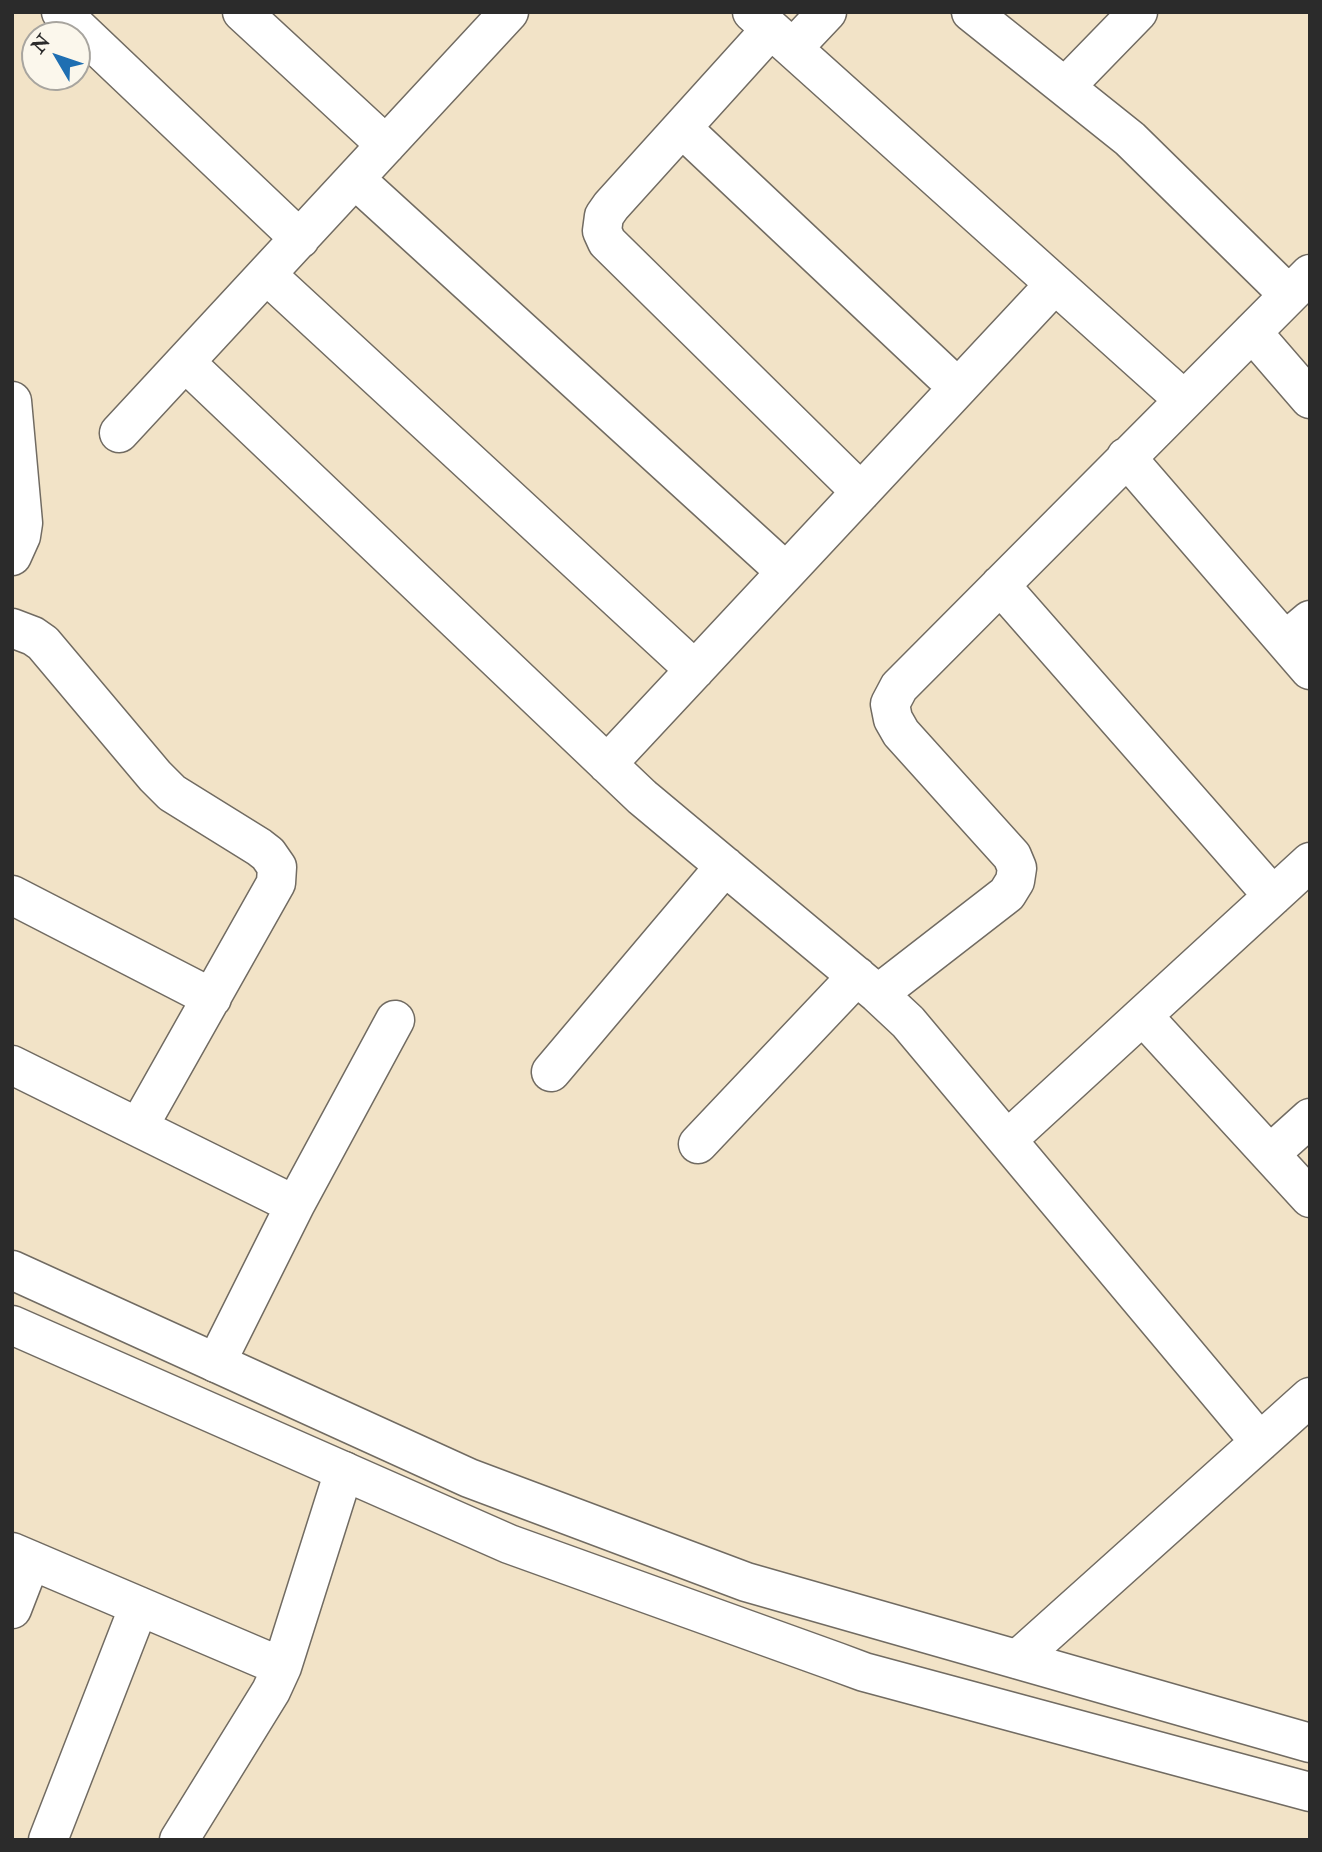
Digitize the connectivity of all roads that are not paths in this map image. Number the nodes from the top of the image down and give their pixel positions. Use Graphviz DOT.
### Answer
graph roads {
  1 [pos="242,12"];
  2 [pos="827,12"];
  3 [pos="971,12"];
  4 [pos="1138,12"];
  5 [pos="75,17"];
  6 [pos="491,18"];
  7 [pos="772,30"];
  8 [pos="1065,87"];
  9 [pos="682,128"];
  10 [pos="386,145"];
  11 [pos="355,179"];
  12 [pos="300,239"];
  13 [pos="267,275"];
  14 [pos="1055,284"];
  15 [pos="1299,284"];
  16 [pos="1252,331"];
  17 [pos="186,363"];
  18 [pos="958,388"];
  19 [pos="1184,399"];
  20 [pos="1310,399"];
  21 [pos="12,401"];
  22 [pos="119,433"];
  23 [pos="1126,457"];
  24 [pos="861,492"];
  25 [pos="12,556"];
  26 [pos="786,572"];
  27 [pos="1000,585"];
  28 [pos="12,628"];
  29 [pos="1297,630"];
  30 [pos="695,670"];
  31 [pos="1310,670"];
  32 [pos="607,764"];
  33 [pos="1310,862"];
  34 [pos="725,866"];
  35 [pos="12,895"];
  36 [pos="1273,896"];
  37 [pos="867,985"];
  38 [pos="212,998"];
  39 [pos="1143,1016"];
  40 [pos="395,1020"];
  41 [pos="12,1065"];
  42 [pos="551,1072"];
  43 [pos="1310,1118"];
  44 [pos="139,1126"];
  45 [pos="1007,1140"];
  46 [pos="698,1144"];
  47 [pos="1270,1154"];
  48 [pos="1310,1198"];
  49 [pos="295,1205"];
  50 [pos="12,1270"];
  51 [pos="12,1325"];
  52 [pos="216,1363"];
  53 [pos="1310,1397"];
  54 [pos="1260,1442"];
  55 [pos="344,1471"];
  56 [pos="22,1556"];
  57 [pos="139,1606"];
  58 [pos="12,1609"];
  59 [pos="1018,1660"];
  60 [pos="282,1667"];
  61 [pos="1310,1742"];
  62 [pos="1310,1792"];
  63 [pos="48,1840"];
  64 [pos="179,1840"];
  1 -- 10 [label="street"];
  2 -- 7 [label="street"];
  3 -- 8 [label="street"];
  4 -- 8 [label="street"];
  5 -- 12 [label="street"];
  6 -- 10 [label="street"];
  7 -- 9 [label="street"];
  7 -- 14 [label="street"];
  8 -- 15 [label="street"];
  9 -- 18 [label="street"];
  9 -- 24 [label="street"];
  10 -- 11 [label="street"];
  11 -- 12 [label="street"];
  11 -- 26 [label="street"];
  12 -- 13 [label="street"];
  13 -- 17 [label="street"];
  13 -- 30 [label="street"];
  14 -- 18 [label="street"];
  14 -- 19 [label="street"];
  15 -- 16 [label="street"];
  16 -- 19 [label="street"];
  16 -- 20 [label="street"];
  17 -- 22 [label="street"];
  17 -- 32 [label="street"];
  18 -- 24 [label="street"];
  19 -- 23 [label="street"];
  21 -- 25 [label="street"];
  23 -- 27 [label="street"];
  23 -- 29 [label="street"];
  24 -- 26 [label="street"];
  26 -- 30 [label="street"];
  27 -- 36 [label="street"];
  27 -- 37 [label="street"];
  28 -- 38 [label="street"];
  29 -- 31 [label="street"];
  30 -- 32 [label="street"];
  32 -- 34 [label="street"];
  33 -- 36 [label="street"];
  34 -- 37 [label="street"];
  34 -- 42 [label="street"];
  35 -- 38 [label="street"];
  36 -- 39 [label="street"];
  37 -- 45 [label="street"];
  37 -- 46 [label="street"];
  38 -- 44 [label="street"];
  39 -- 45 [label="street"];
  39 -- 47 [label="street"];
  40 -- 49 [label="street"];
  41 -- 44 [label="street"];
  43 -- 47 [label="street"];
  44 -- 49 [label="street"];
  45 -- 54 [label="street"];
  47 -- 48 [label="street"];
  49 -- 52 [label="street"];
  50 -- 52 [label="street"];
  51 -- 55 [label="street"];
  52 -- 59 [label="street"];
  53 -- 54 [label="street"];
  54 -- 59 [label="street"];
  55 -- 60 [label="street"];
  55 -- 62 [label="street"];
  56 -- 57 [label="street"];
  56 -- 58 [label="street"];
  57 -- 60 [label="street"];
  57 -- 63 [label="street"];
  59 -- 61 [label="street"];
  60 -- 64 [label="street"];
}
